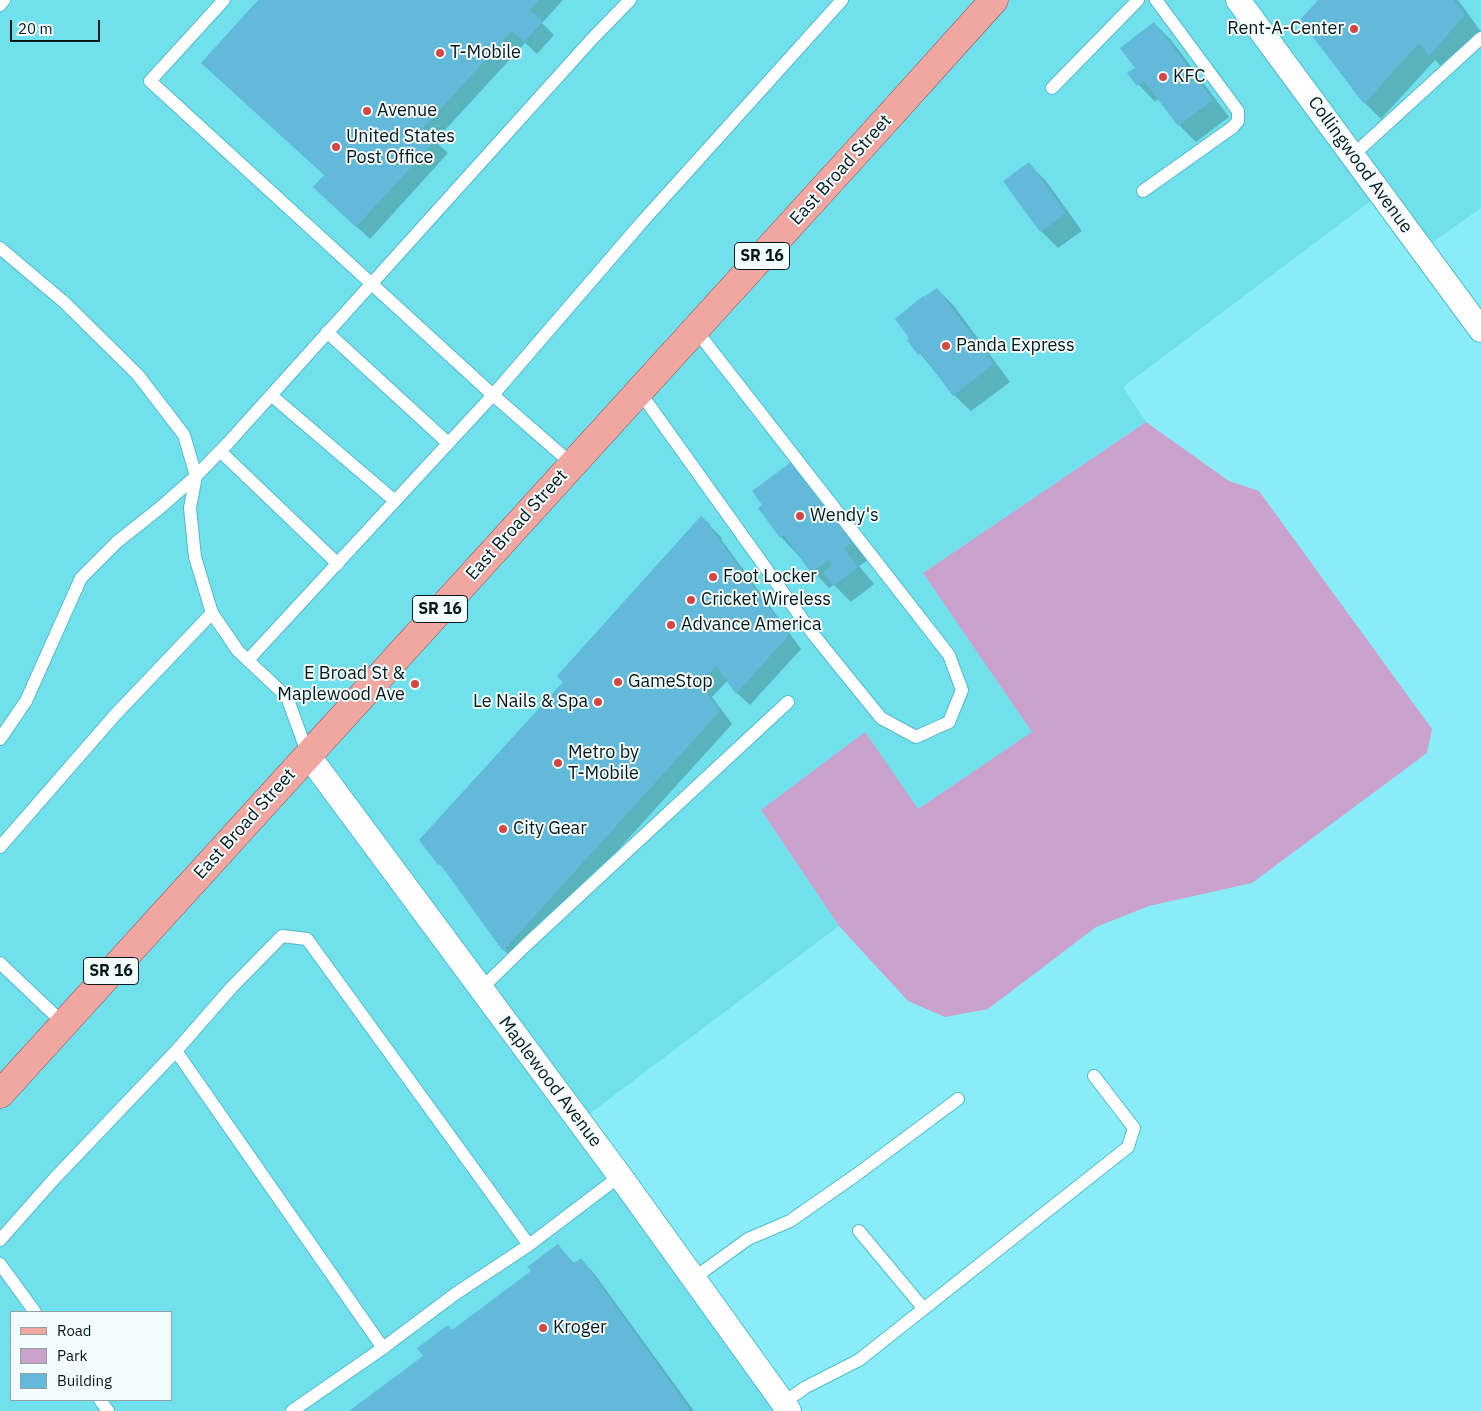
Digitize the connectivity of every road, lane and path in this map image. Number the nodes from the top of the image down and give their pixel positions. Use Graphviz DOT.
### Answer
graph roads {
  1 [pos="4,0"];
  2 [pos="224,0"];
  3 [pos="630,0"];
  4 [pos="842,0"];
  5 [pos="994,0"];
  6 [pos="1138,0"];
  7 [pos="1156,0"];
  8 [pos="1238,0"];
  9 [pos="0,5"];
  10 [pos="1481,38"];
  11 [pos="1052,88"];
  12 [pos="1352,156"];
  13 [pos="1143,191"];
  14 [pos="0,248"];
  15 [pos="371,283"];
  16 [pos="695,329"];
  17 [pos="1481,330"];
  18 [pos="327,332"];
  19 [pos="639,391"];
  20 [pos="493,394"];
  21 [pos="271,395"];
  22 [pos="448,443"];
  23 [pos="220,451"];
  24 [pos="572,464"];
  25 [pos="196,476"];
  26 [pos="395,501"];
  27 [pos="338,564"];
  28 [pos="212,613"];
  29 [pos="248,660"];
  30 [pos="788,702"];
  31 [pos="0,739"];
  32 [pos="308,755"];
  33 [pos="0,847"];
  34 [pos="0,963"];
  35 [pos="481,989"];
  36 [pos="63,1023"];
  37 [pos="176,1051"];
  38 [pos="1094,1076"];
  39 [pos="0,1094"];
  40 [pos="958,1099"];
  41 [pos="620,1176"];
  42 [pos="859,1231"];
  43 [pos="0,1240"];
  44 [pos="528,1245"];
  45 [pos="0,1264"];
  46 [pos="694,1278"];
  47 [pos="924,1309"];
  48 [pos="34,1311"];
  49 [pos="383,1348"];
  50 [pos="786,1407"];
  51 [pos="292,1411"];
  1 -- 9 [label="lane"];
  2 -- 15 [label="lane"];
  3 -- 15 [label="lane"];
  4 -- 20 [label="lane"];
  5 -- 16 [label="main road, East Broad Street / SR 16"];
  6 -- 11 [label="lane"];
  7 -- 13 [label="lane"];
  8 -- 12 [label="street, Collingwood Avenue"];
  10 -- 12 [label="lane"];
  12 -- 17 [label="street, Collingwood Avenue"];
  14 -- 25 [label="lane"];
  15 -- 18 [label="lane"];
  15 -- 20 [label="lane"];
  16 -- 19 [label="main road, East Broad Street / SR 16"];
  16 -- 19 [label="lane"];
  18 -- 21 [label="lane"];
  18 -- 22 [label="lane"];
  19 -- 24 [label="main road, East Broad Street / SR 16"];
  20 -- 22 [label="lane"];
  20 -- 24 [label="lane"];
  21 -- 23 [label="lane"];
  21 -- 26 [label="lane"];
  22 -- 26 [label="lane"];
  23 -- 25 [label="lane"];
  23 -- 27 [label="lane"];
  24 -- 32 [label="main road, East Broad Street / SR 16"];
  25 -- 28 [label="lane"];
  25 -- 31 [label="lane"];
  26 -- 27 [label="lane"];
  27 -- 29 [label="lane"];
  28 -- 29 [label="lane"];
  28 -- 33 [label="lane"];
  29 -- 32 [label="lane"];
  30 -- 35 [label="lane"];
  32 -- 35 [label="street, Maplewood Avenue"];
  32 -- 36 [label="main road, East Broad Street / SR 16"];
  34 -- 36 [label="lane"];
  35 -- 41 [label="street, Maplewood Avenue"];
  36 -- 39 [label="main road, East Broad Street / SR 16"];
  37 -- 43 [label="lane"];
  37 -- 44 [label="lane"];
  37 -- 49 [label="lane"];
  38 -- 47 [label="lane"];
  40 -- 46 [label="lane"];
  41 -- 44 [label="lane"];
  41 -- 46 [label="street, Maplewood Avenue"];
  42 -- 47 [label="lane"];
  44 -- 49 [label="lane"];
  45 -- 48 [label="lane"];
  46 -- 50 [label="street, Maplewood Avenue"];
  47 -- 50 [label="lane"];
  49 -- 51 [label="lane"];
}
